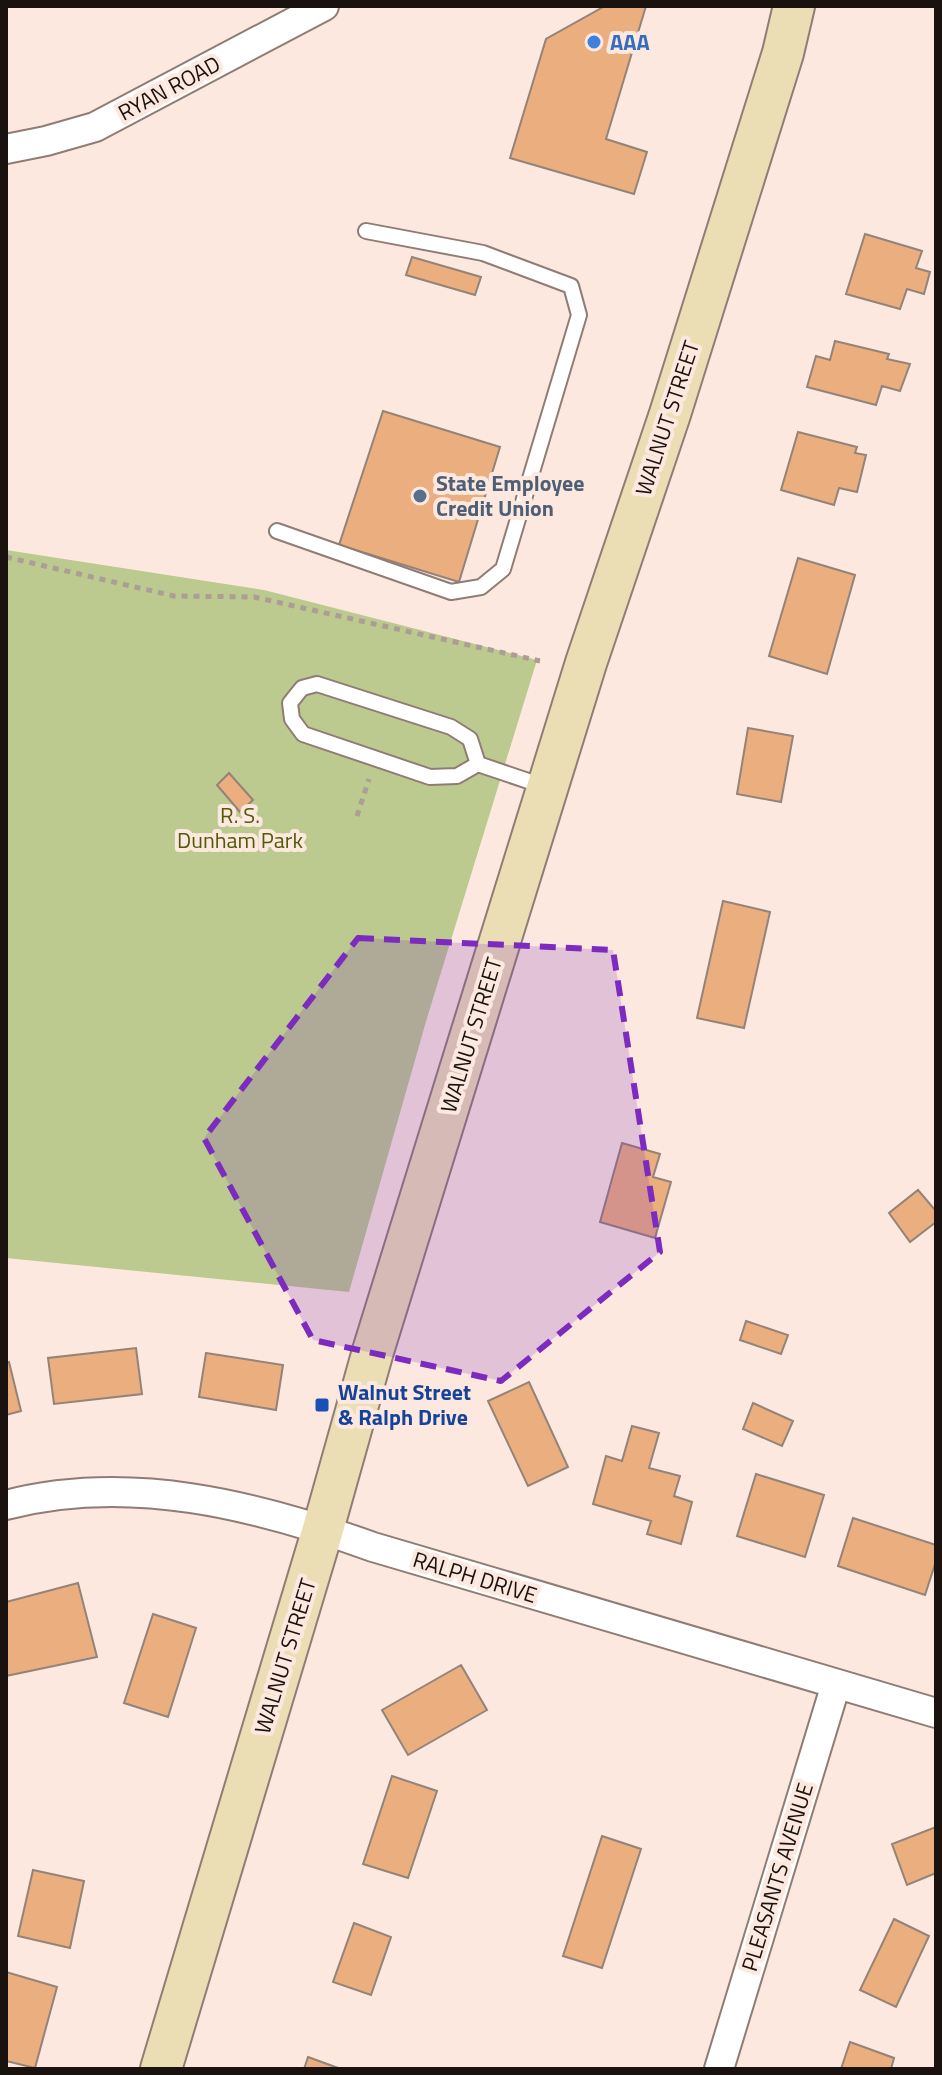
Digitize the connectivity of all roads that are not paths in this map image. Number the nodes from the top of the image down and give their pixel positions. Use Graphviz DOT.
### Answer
graph roads {
  1 [pos="324,6"];
  2 [pos="794,6"];
  3 [pos="6,149"];
  4 [pos="366,231"];
  5 [pos="277,531"];
  6 [pos="478,764"];
  7 [pos="548,787"];
  8 [pos="6,1505"];
  9 [pos="323,1529"];
  10 [pos="836,1684"];
  11 [pos="936,1713"];
  12 [pos="161,2069"];
  13 [pos="719,2069"];
  1 -- 3 [label="street, RYAN ROAD"];
  2 -- 7 [label="main road, WALNUT STREET"];
  4 -- 5 [label="lane"];
  6 -- 6 [label="lane"];
  6 -- 7 [label="lane"];
  7 -- 9 [label="main road, WALNUT STREET"];
  8 -- 9 [label="street, RALPH DRIVE"];
  9 -- 10 [label="street, RALPH DRIVE"];
  9 -- 12 [label="main road, WALNUT STREET"];
  10 -- 11 [label="street, RALPH DRIVE"];
  10 -- 13 [label="street, PLEASANTS AVENUE"];
}
